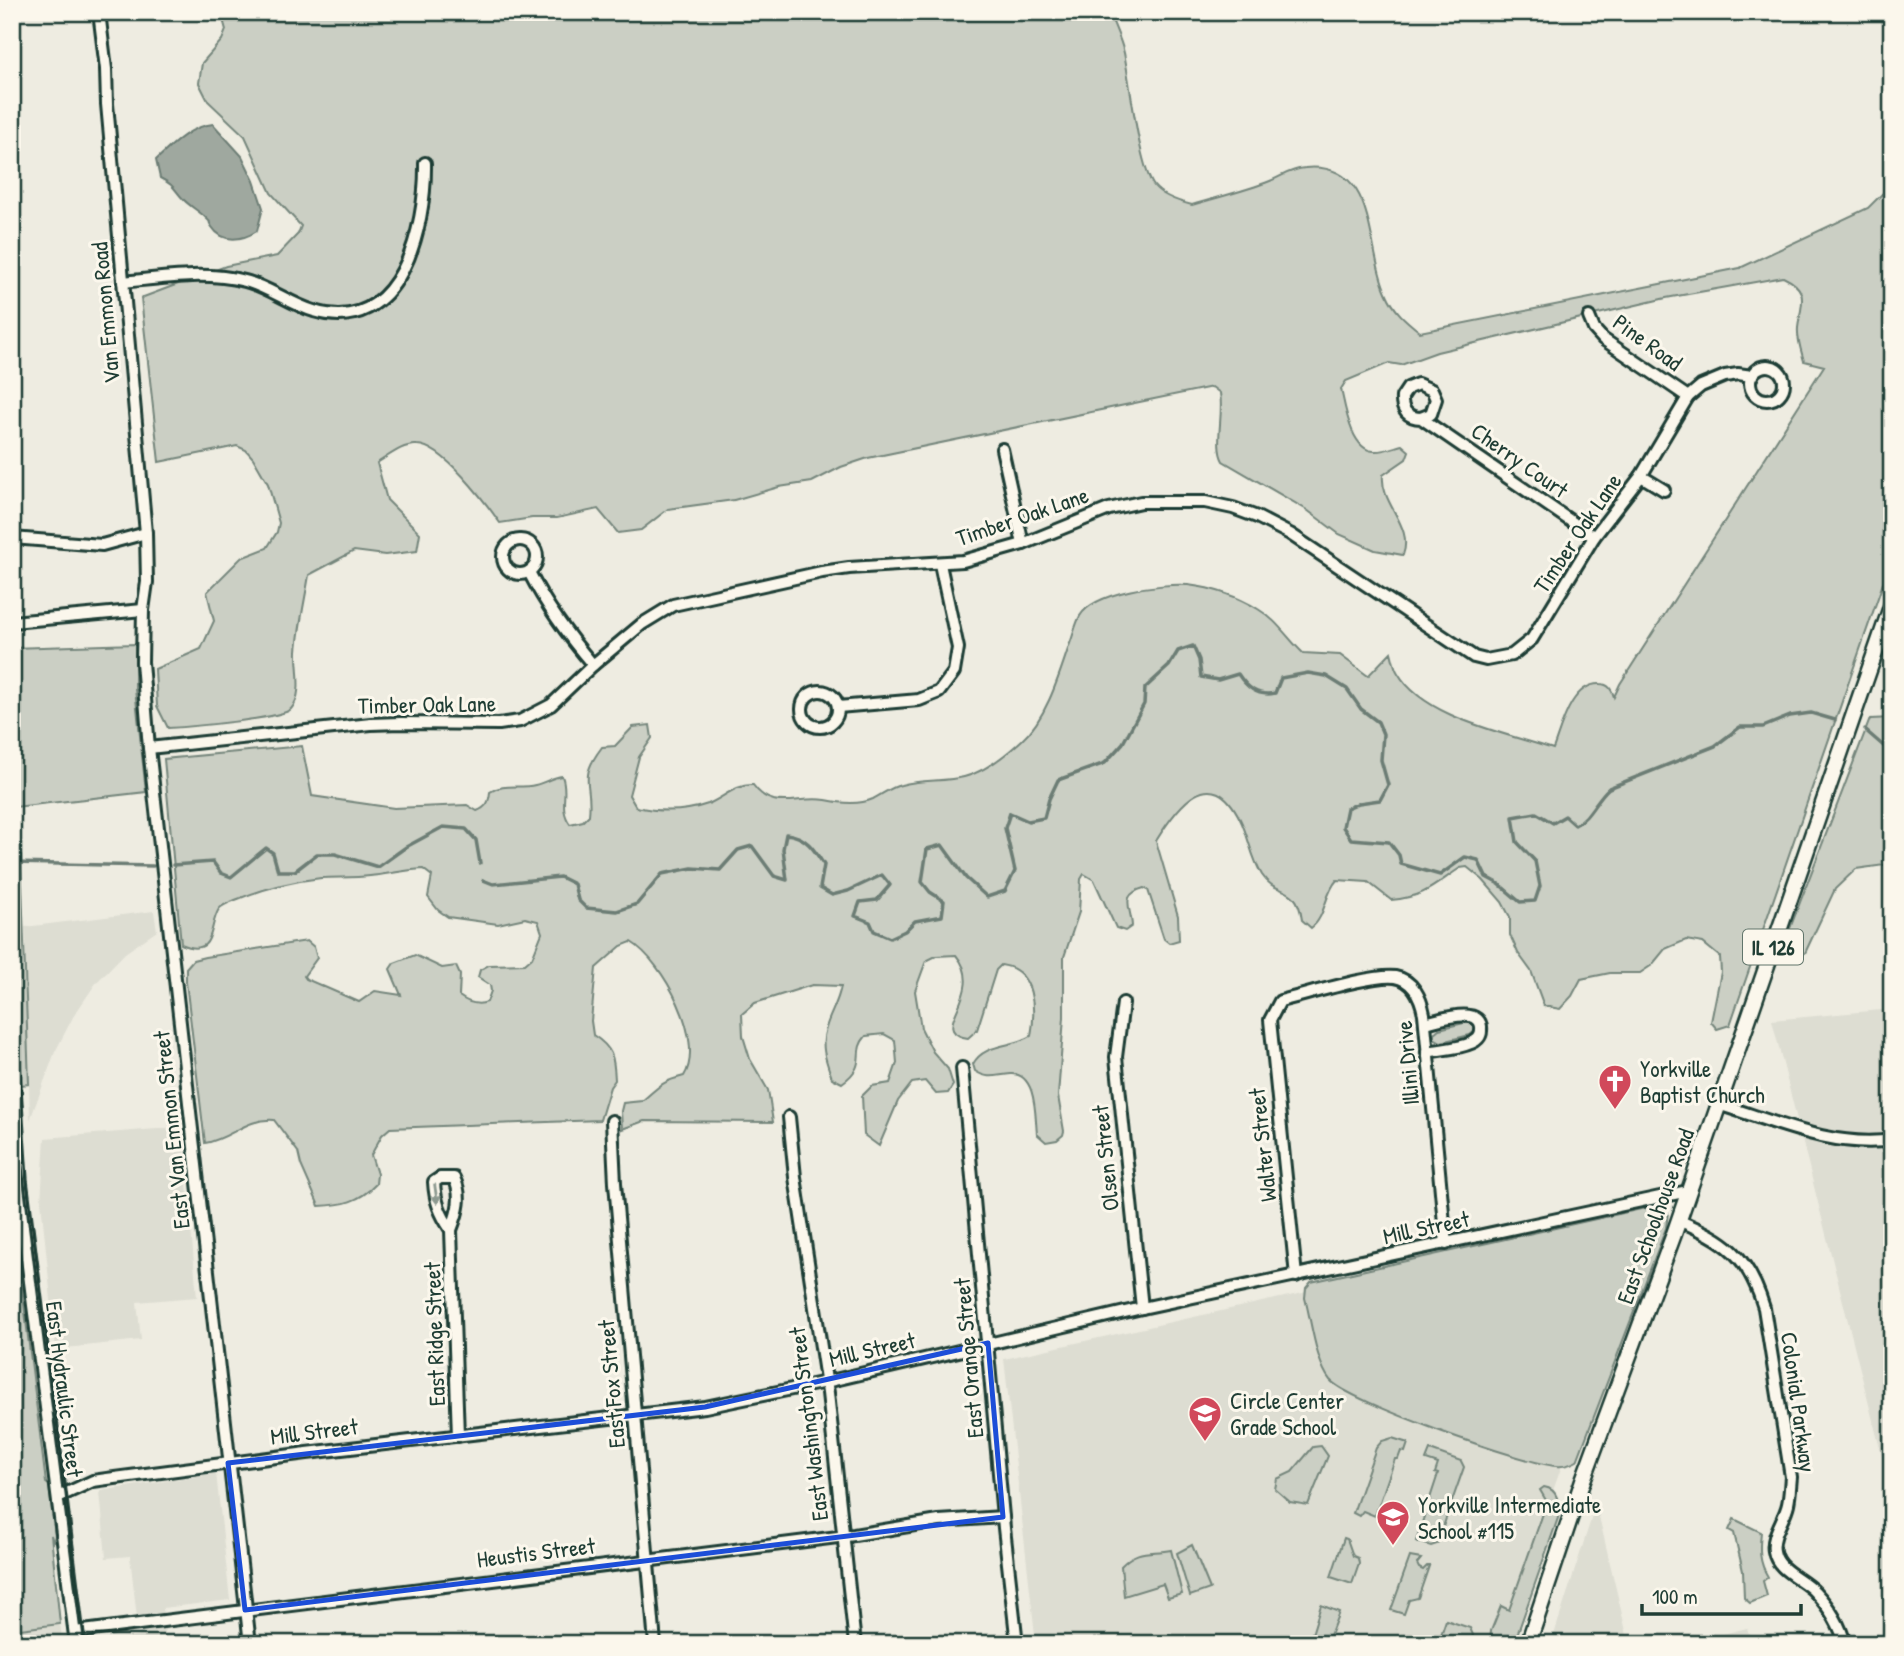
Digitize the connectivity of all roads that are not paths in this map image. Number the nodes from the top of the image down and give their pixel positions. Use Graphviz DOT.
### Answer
graph roads {
  1 [pos="99,12"];
  2 [pos="425,163"];
  3 [pos="123,282"];
  4 [pos="1589,317"];
  5 [pos="1752,376"];
  6 [pos="1688,397"];
  7 [pos="1421,418"];
  8 [pos="1002,449"];
  9 [pos="1641,476"];
  10 [pos="1664,490"];
  11 [pos="146,533"];
  12 [pos="1594,537"];
  13 [pos="12,538"];
  14 [pos="1023,544"];
  15 [pos="940,564"];
  16 [pos="529,572"];
  17 [pos="1892,604"];
  18 [pos="143,610"];
  19 [pos="12,622"];
  20 [pos="593,666"];
  21 [pos="838,707"];
  22 [pos="149,748"];
  23 [pos="1123,1003"];
  24 [pos="1274,1010"];
  25 [pos="1425,1023"];
  26 [pos="1427,1052"];
  27 [pos="962,1068"];
  28 [pos="1718,1104"];
  29 [pos="789,1116"];
  30 [pos="612,1121"];
  31 [pos="12,1140"];
  32 [pos="1892,1140"];
  33 [pos="1688,1191"];
  34 [pos="1678,1220"];
  35 [pos="451,1230"];
  36 [pos="1446,1244"];
  37 [pos="1296,1276"];
  38 [pos="1142,1308"];
  39 [pos="988,1343"];
  40 [pos="826,1382"];
  41 [pos="636,1416"];
  42 [pos="458,1436"];
  43 [pos="228,1463"];
  44 [pos="58,1497"];
  45 [pos="1003,1517"];
  46 [pos="843,1536"];
  47 [pos="646,1560"];
  48 [pos="245,1610"];
  49 [pos="75,1638"];
  50 [pos="250,1644"];
  51 [pos="655,1644"];
  52 [pos="855,1644"];
  53 [pos="1017,1644"];
  54 [pos="1528,1644"];
  55 [pos="1845,1644"];
  1 -- 3 [label="street, Van Emmon Road"];
  2 -- 3 [label="street"];
  3 -- 11 [label="street, Van Emmon Road"];
  4 -- 6 [label="street, Pine Road"];
  5 -- 6 [label="street"];
  6 -- 9 [label="street, Timber Oak Lane"];
  7 -- 12 [label="street, Cherry Court"];
  8 -- 14 [label="street"];
  9 -- 10 [label="street"];
  9 -- 12 [label="street, Timber Oak Lane"];
  11 -- 13 [label="street"];
  11 -- 18 [label="street, Van Emmon Road"];
  12 -- 14 [label="street, Timber Oak Lane"];
  14 -- 15 [label="street, Timber Oak Lane"];
  15 -- 20 [label="street, Timber Oak Lane"];
  15 -- 21 [label="street"];
  16 -- 20 [label="street"];
  17 -- 28 [label="main road, East Schoolhouse Road / IL 126"];
  18 -- 19 [label="street"];
  18 -- 22 [label="street, East Van Emmon Street"];
  20 -- 22 [label="street, Timber Oak Lane"];
  22 -- 43 [label="street, East Van Emmon Street"];
  23 -- 38 [label="street, Olsen Street"];
  24 -- 25 [label="street, Illini Drive"];
  24 -- 37 [label="street, Walter Street"];
  25 -- 26 [label="street, Illini Drive"];
  25 -- 26 [label="street"];
  26 -- 36 [label="street, Illini Drive"];
  27 -- 39 [label="street, East Orange Street"];
  28 -- 32 [label="street"];
  28 -- 33 [label="main road, East Schoolhouse Road / IL 126"];
  29 -- 40 [label="street, East Washington Street"];
  30 -- 41 [label="street, East Fox Street"];
  31 -- 44 [label="street, East Hydraulic Street"];
  33 -- 34 [label="main road, East Schoolhouse Road"];
  33 -- 36 [label="street, Mill Street"];
  34 -- 54 [label="main road, East Schoolhouse Road"];
  34 -- 55 [label="street, Colonial Parkway"];
  35 -- 42 [label="street, East Ridge Street"];
  36 -- 37 [label="street, Mill Street"];
  37 -- 38 [label="street, Mill Street"];
  38 -- 39 [label="street, Mill Street"];
  39 -- 40 [label="street, Mill Street"];
  39 -- 45 [label="street, East Orange Street"];
  40 -- 41 [label="street, Mill Street"];
  40 -- 46 [label="street, East Washington Street"];
  41 -- 42 [label="street, Mill Street"];
  41 -- 47 [label="street, East Fox Street"];
  42 -- 43 [label="street, Mill Street"];
  43 -- 44 [label="street, Mill Street"];
  43 -- 48 [label="street, East Van Emmon Street"];
  44 -- 49 [label="street, East Hydraulic Street"];
  45 -- 46 [label="street, Heustis Street"];
  45 -- 53 [label="street, East Orange Street"];
  46 -- 47 [label="street, Heustis Street"];
  46 -- 52 [label="street, East Washington Street"];
  47 -- 48 [label="street, Heustis Street"];
  47 -- 51 [label="street, East Fox Street"];
  48 -- 49 [label="street, Heustis Street"];
  48 -- 50 [label="street, East Van Emmon Street"];
}
